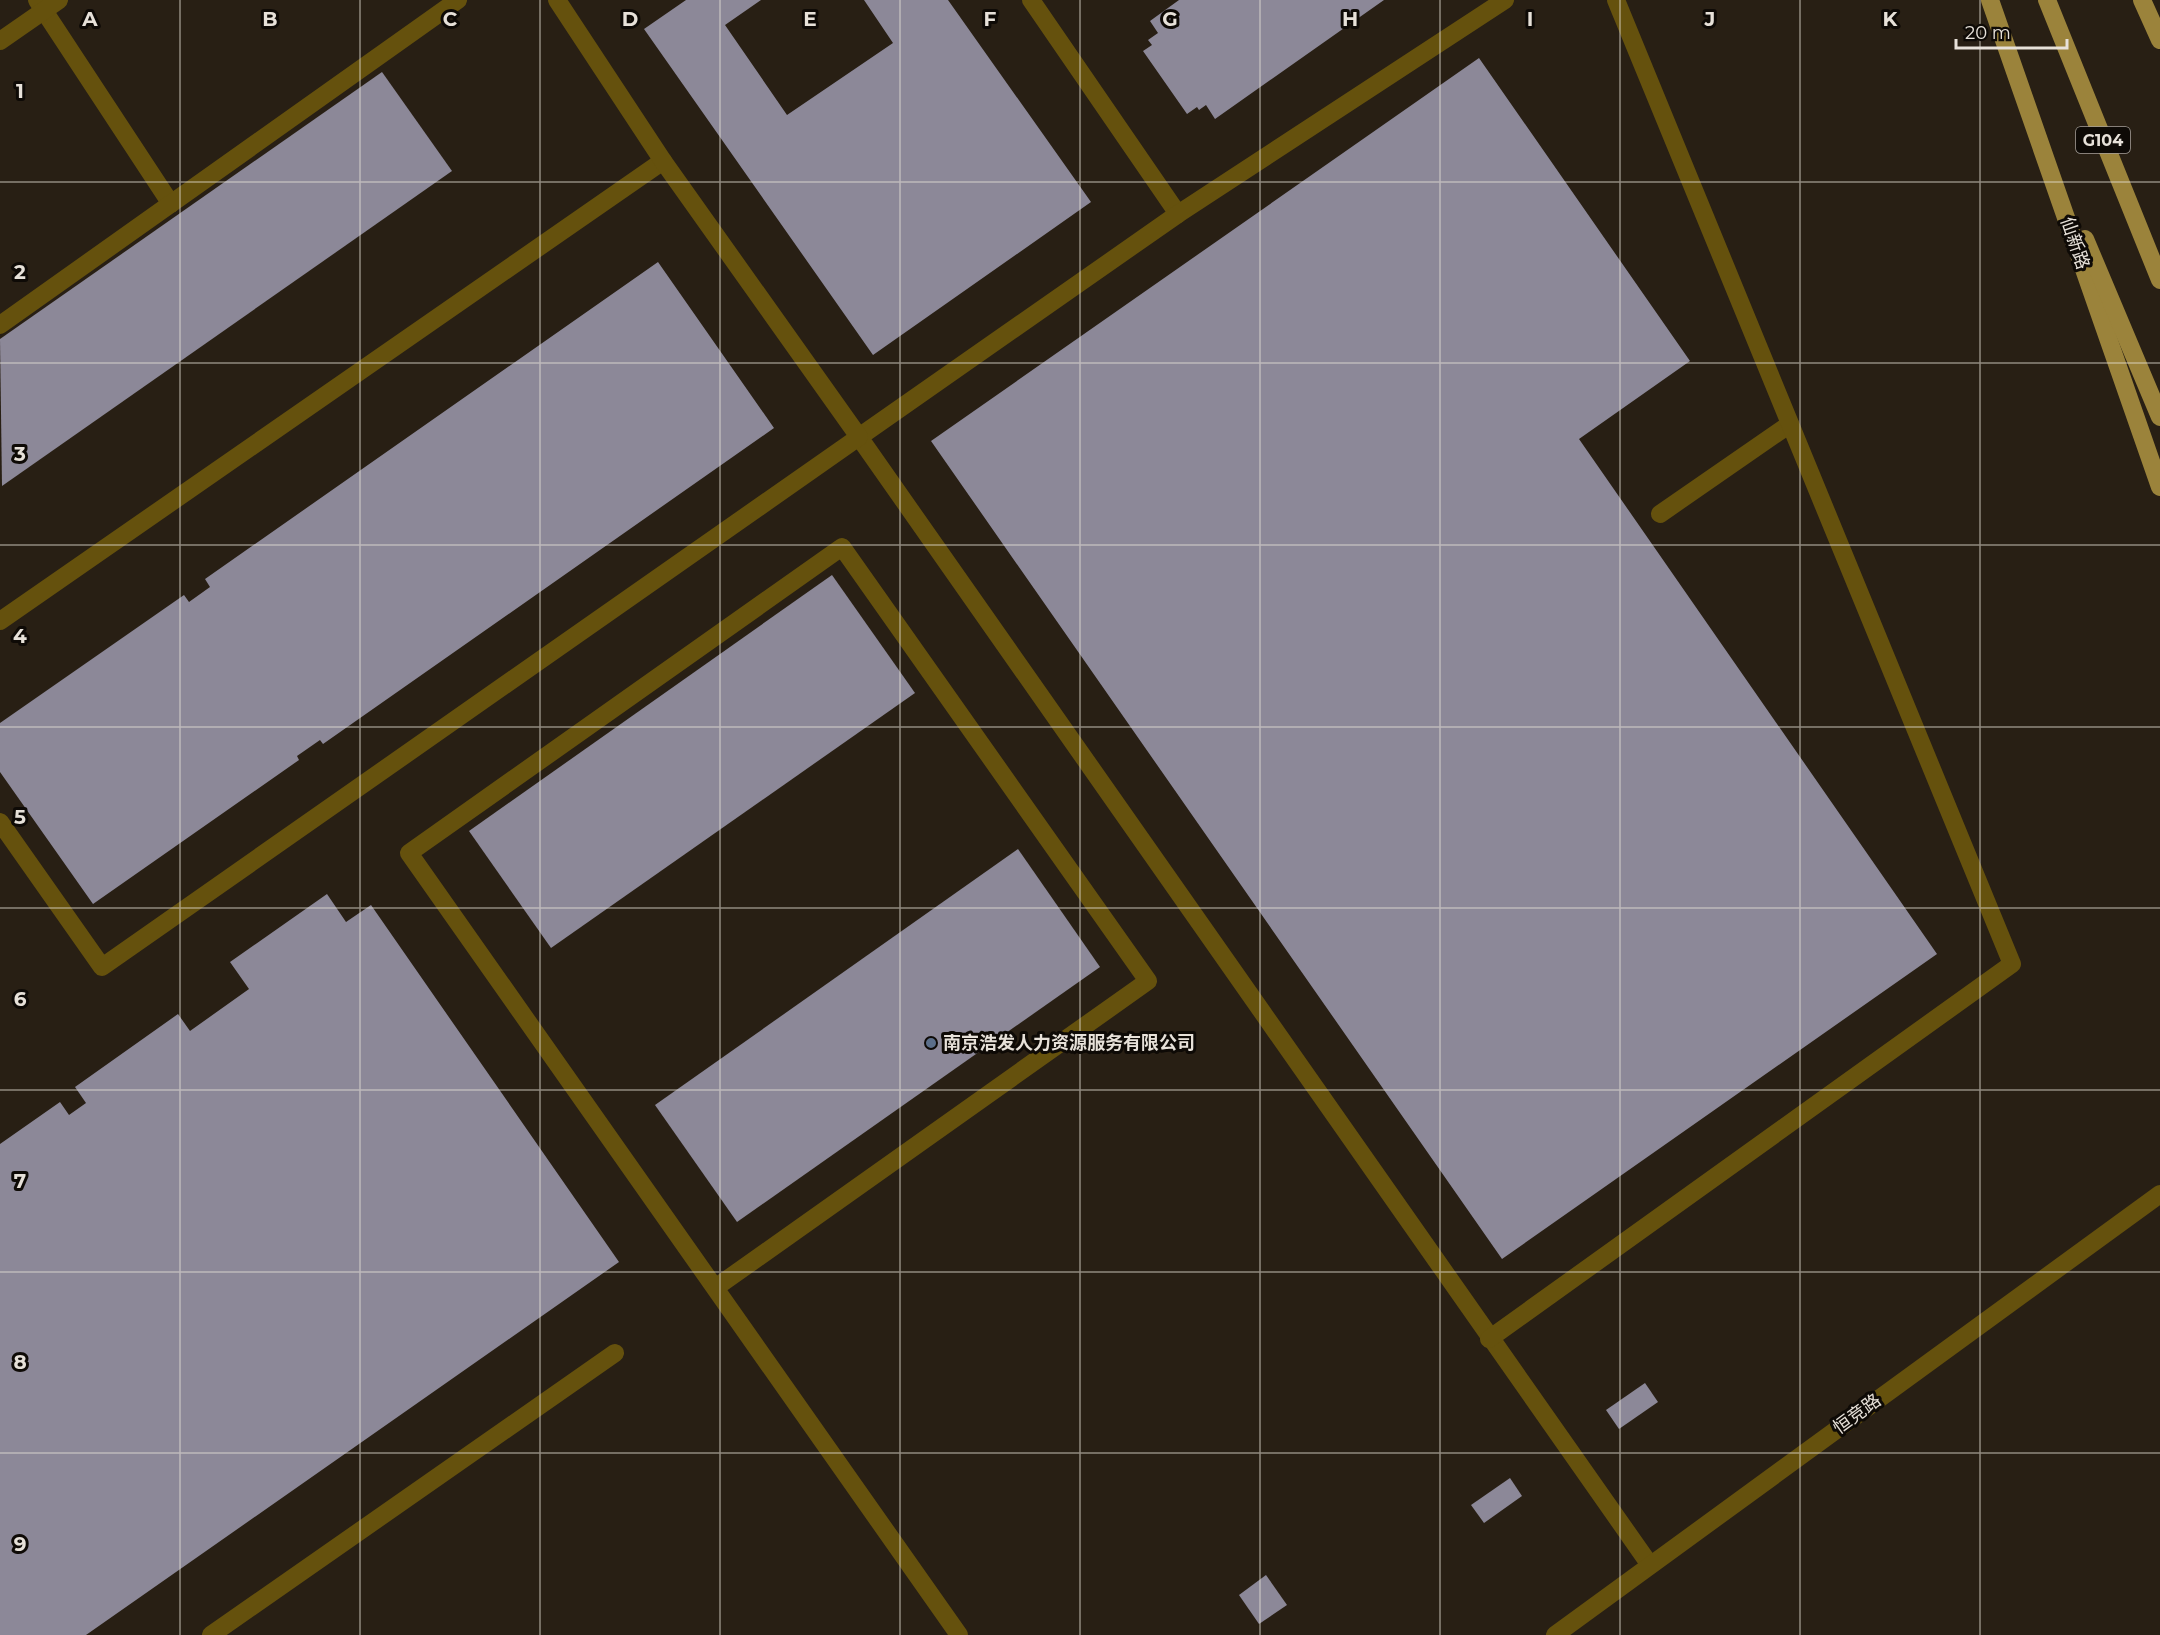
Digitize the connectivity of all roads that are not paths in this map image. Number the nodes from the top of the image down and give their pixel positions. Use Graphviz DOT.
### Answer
graph roads {
  1 [pos="59,0"];
  2 [pos="458,0"];
  3 [pos="556,0"];
  4 [pos="1031,0"];
  5 [pos="1505,0"];
  6 [pos="1616,0"];
  7 [pos="1983,0"];
  8 [pos="1990,0"];
  9 [pos="2047,0"];
  10 [pos="2142,0"];
  11 [pos="40,5"];
  12 [pos="0,40"];
  13 [pos="2160,40"];
  14 [pos="663,161"];
  15 [pos="171,204"];
  16 [pos="1178,214"];
  17 [pos="2160,280"];
  18 [pos="0,325"];
  19 [pos="2160,417"];
  20 [pos="1790,424"];
  21 [pos="859,437"];
  22 [pos="2160,487"];
  23 [pos="1660,514"];
  24 [pos="0,621"];
  25 [pos="0,822"];
  26 [pos="2160,1194"];
  27 [pos="715,1288"];
  28 [pos="1489,1339"];
  29 [pos="615,1353"];
  30 [pos="1650,1565"];
  31 [pos="211,1635"];
  32 [pos="959,1635"];
  33 [pos="1555,1635"];
  1 -- 11 [label="street"];
  2 -- 15 [label="street"];
  3 -- 14 [label="street"];
  4 -- 16 [label="street"];
  5 -- 16 [label="street"];
  6 -- 20 [label="street"];
  7 -- 19 [label="main road"];
  8 -- 22 [label="main road, 仙新路"];
  9 -- 17 [label="main road, G104"];
  10 -- 13 [label="main road"];
  11 -- 12 [label="street"];
  11 -- 15 [label="street"];
  14 -- 21 [label="street"];
  14 -- 24 [label="street"];
  15 -- 18 [label="street"];
  16 -- 21 [label="street"];
  20 -- 23 [label="street"];
  20 -- 28 [label="street"];
  21 -- 25 [label="street"];
  21 -- 28 [label="street"];
  26 -- 30 [label="street, 恒竞路"];
  27 -- 27 [label="street"];
  27 -- 32 [label="street"];
  28 -- 30 [label="street"];
  29 -- 31 [label="street"];
  30 -- 33 [label="street, 恒竞路"];
}
